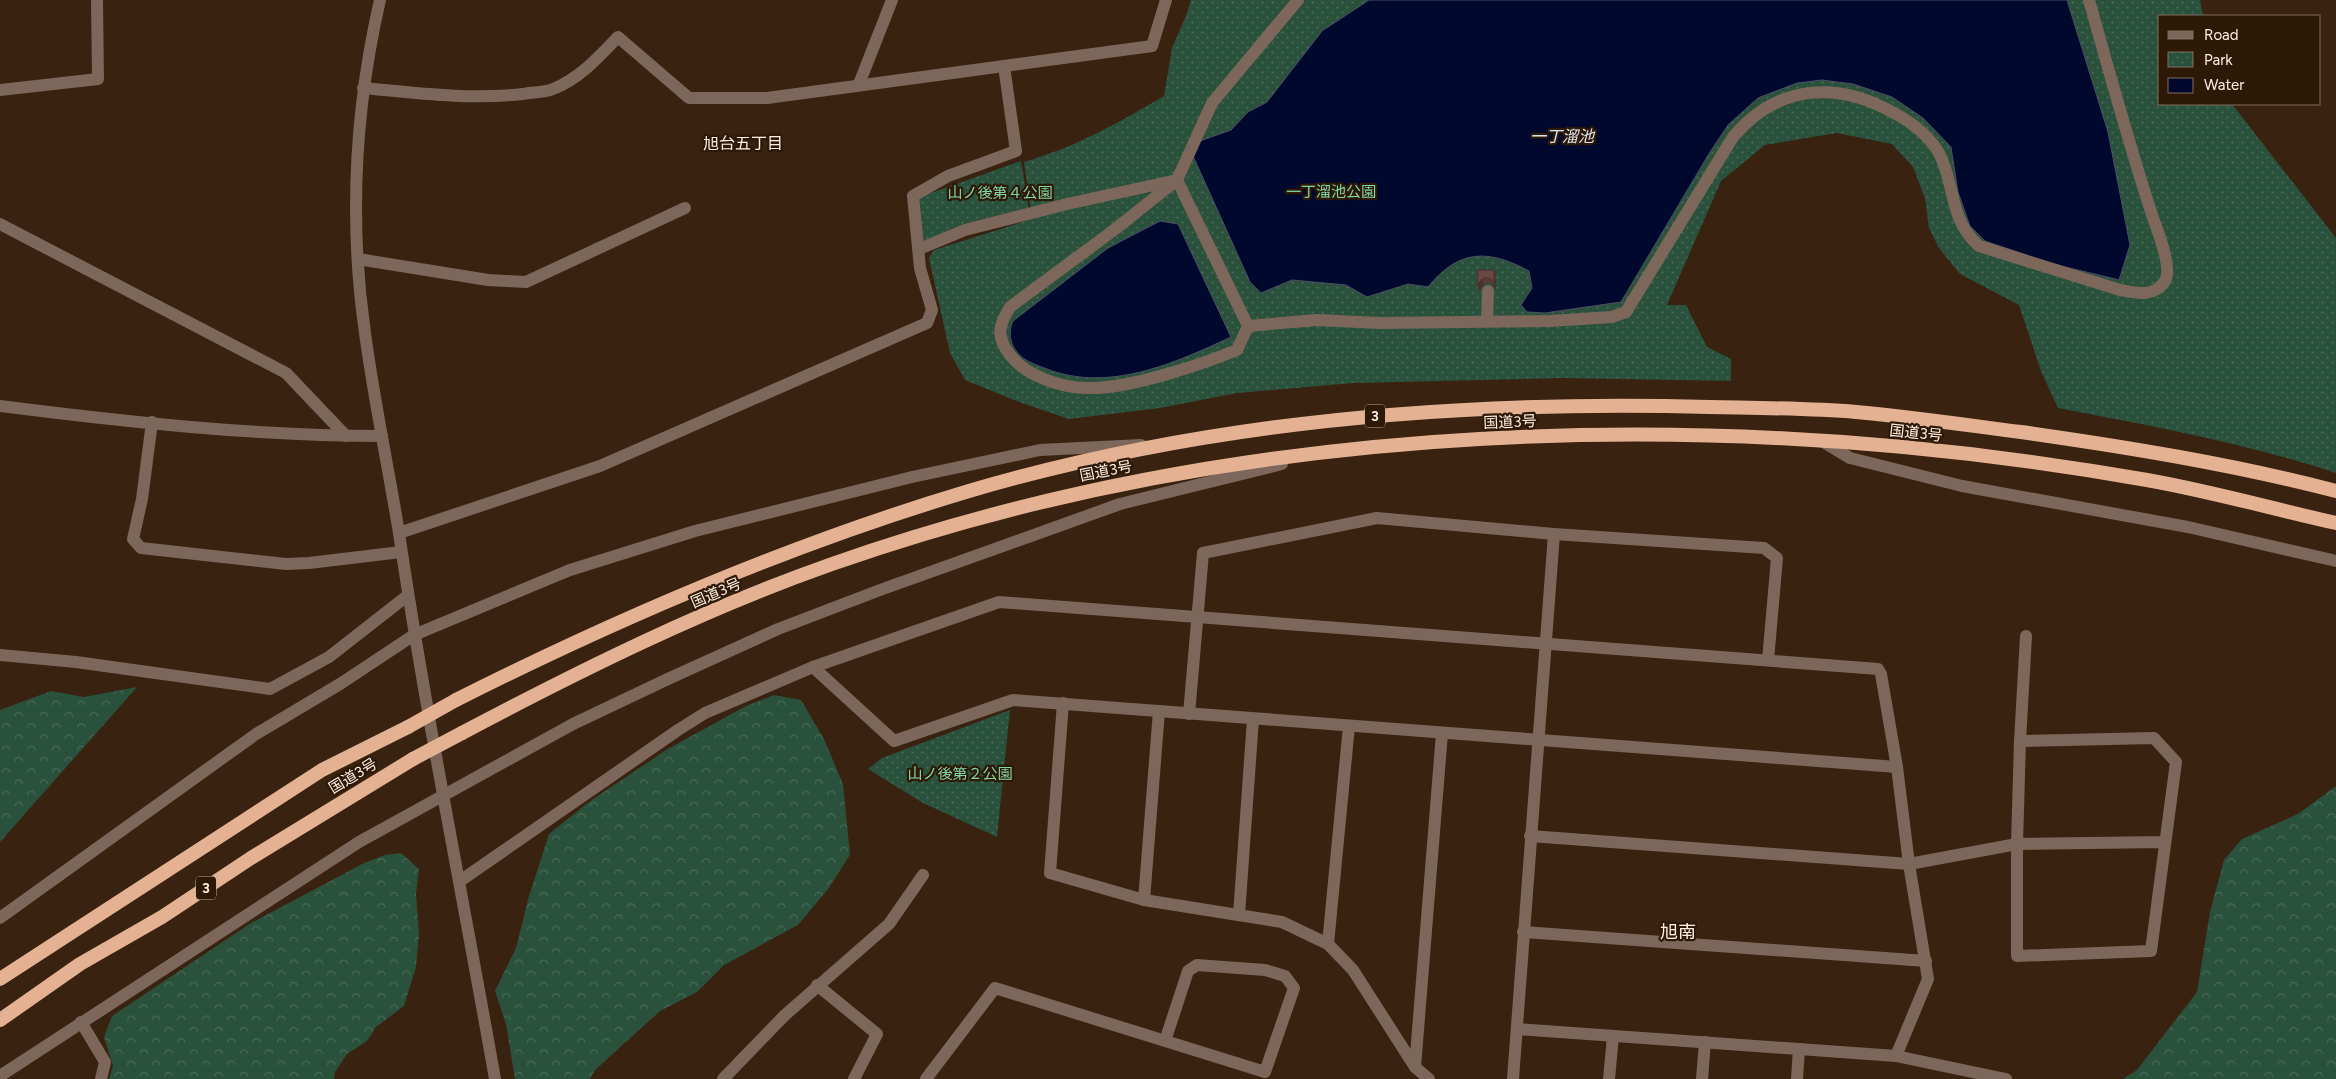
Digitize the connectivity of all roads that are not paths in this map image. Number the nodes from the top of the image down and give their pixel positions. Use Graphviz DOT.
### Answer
graph roads {
  1 [pos="97,0"];
  2 [pos="380,0"];
  3 [pos="892,0"];
  4 [pos="1166,0"];
  5 [pos="1298,0"];
  6 [pos="2089,0"];
  7 [pos="1004,66"];
  8 [pos="859,84"];
  9 [pos="363,88"];
  10 [pos="0,90"];
  11 [pos="1177,180"];
  12 [pos="685,208"];
  13 [pos="0,224"];
  14 [pos="918,249"];
  15 [pos="358,259"];
  16 [pos="1488,291"];
  17 [pos="1487,320"];
  18 [pos="1248,326"];
  19 [pos="0,406"];
  20 [pos="152,422"];
  21 [pos="346,436"];
  22 [pos="382,436"];
  23 [pos="1820,440"];
  24 [pos="1173,444"];
  25 [pos="1334,451"];
  26 [pos="2336,491"];
  27 [pos="2336,523"];
  28 [pos="399,533"];
  29 [pos="1554,534"];
  30 [pos="401,552"];
  31 [pos="2336,561"];
  32 [pos="407,596"];
  33 [pos="1198,617"];
  34 [pos="414,635"];
  35 [pos="2026,636"];
  36 [pos="1544,643"];
  37 [pos="0,655"];
  38 [pos="1768,660"];
  39 [pos="814,667"];
  40 [pos="1063,703"];
  41 [pos="1158,711"];
  42 [pos="1189,714"];
  43 [pos="1253,719"];
  44 [pos="1349,726"];
  45 [pos="1442,733"];
  46 [pos="1538,740"];
  47 [pos="2020,741"];
  48 [pos="1897,767"];
  49 [pos="443,795"];
  50 [pos="1530,836"];
  51 [pos="2166,842"];
  52 [pos="2017,844"];
  53 [pos="1909,864"];
  54 [pos="924,875"];
  55 [pos="460,881"];
  56 [pos="1144,900"];
  57 [pos="1239,915"];
  58 [pos="0,918"];
  59 [pos="1523,932"];
  60 [pos="1328,944"];
  61 [pos="1926,960"];
  62 [pos="0,979"];
  63 [pos="817,985"];
  64 [pos="0,1020"];
  65 [pos="81,1022"];
  66 [pos="1517,1029"];
  67 [pos="1613,1036"];
  68 [pos="1165,1041"];
  69 [pos="1705,1042"];
  70 [pos="1799,1049"];
  71 [pos="1896,1056"];
  72 [pos="1416,1068"];
  73 [pos="0,1076"];
  74 [pos="101,1079"];
  75 [pos="495,1079"];
  76 [pos="723,1079"];
  77 [pos="854,1079"];
  78 [pos="926,1079"];
  79 [pos="1429,1079"];
  80 [pos="1513,1079"];
  81 [pos="1609,1079"];
  82 [pos="1702,1079"];
  83 [pos="1797,1079"];
  84 [pos="2006,1079"];
  1 -- 10 [label="street"];
  2 -- 9 [label="street"];
  3 -- 8 [label="street"];
  4 -- 7 [label="street"];
  5 -- 11 [label="street"];
  6 -- 17 [label="street"];
  7 -- 8 [label="street"];
  7 -- 14 [label="street"];
  8 -- 9 [label="street"];
  9 -- 15 [label="street"];
  11 -- 14 [label="street"];
  11 -- 18 [label="street"];
  11 -- 18 [label="street"];
  12 -- 15 [label="street"];
  13 -- 21 [label="street"];
  14 -- 28 [label="street"];
  15 -- 22 [label="street"];
  16 -- 17 [label="street"];
  17 -- 18 [label="street"];
  19 -- 20 [label="street"];
  20 -- 21 [label="street"];
  20 -- 30 [label="street"];
  21 -- 22 [label="street"];
  22 -- 28 [label="street"];
  23 -- 25 [label="highway, 国道3号 / 3"];
  23 -- 27 [label="highway, 国道3号 / 3"];
  23 -- 31 [label="street"];
  24 -- 26 [label="highway, 国道3号 / 3"];
  24 -- 34 [label="street"];
  24 -- 62 [label="highway, 国道3号 / 3, bridge"];
  25 -- 49 [label="street"];
  25 -- 64 [label="highway, 国道3号 / 3, bridge"];
  28 -- 30 [label="street"];
  29 -- 33 [label="street"];
  29 -- 36 [label="street"];
  29 -- 38 [label="street"];
  30 -- 32 [label="street"];
  32 -- 34 [label="street"];
  32 -- 37 [label="street"];
  33 -- 36 [label="street"];
  33 -- 39 [label="street"];
  33 -- 42 [label="street"];
  34 -- 49 [label="street"];
  34 -- 58 [label="street"];
  35 -- 47 [label="street"];
  36 -- 38 [label="street"];
  36 -- 46 [label="street"];
  38 -- 48 [label="street"];
  39 -- 40 [label="street"];
  39 -- 55 [label="street"];
  40 -- 41 [label="street"];
  40 -- 56 [label="street"];
  41 -- 42 [label="street"];
  41 -- 56 [label="street"];
  42 -- 43 [label="street"];
  43 -- 44 [label="street"];
  43 -- 57 [label="street"];
  44 -- 45 [label="street"];
  44 -- 60 [label="street"];
  45 -- 46 [label="street"];
  45 -- 72 [label="street"];
  46 -- 48 [label="street"];
  46 -- 50 [label="street"];
  47 -- 51 [label="street"];
  47 -- 52 [label="street"];
  48 -- 53 [label="street"];
  49 -- 55 [label="street"];
  49 -- 65 [label="street"];
  50 -- 53 [label="street"];
  50 -- 59 [label="street"];
  51 -- 52 [label="street"];
  51 -- 52 [label="street"];
  52 -- 53 [label="street"];
  53 -- 61 [label="street"];
  54 -- 63 [label="street"];
  55 -- 75 [label="street"];
  56 -- 57 [label="street"];
  57 -- 60 [label="street"];
  59 -- 61 [label="street"];
  59 -- 66 [label="street"];
  60 -- 72 [label="street"];
  61 -- 71 [label="street"];
  63 -- 76 [label="street"];
  63 -- 77 [label="street"];
  65 -- 73 [label="street"];
  65 -- 74 [label="street"];
  66 -- 67 [label="street"];
  66 -- 80 [label="street"];
  67 -- 69 [label="street"];
  67 -- 81 [label="street"];
  68 -- 68 [label="street"];
  68 -- 78 [label="street"];
  69 -- 70 [label="street"];
  69 -- 82 [label="street"];
  70 -- 71 [label="street"];
  70 -- 83 [label="street"];
  71 -- 84 [label="street"];
  72 -- 79 [label="street"];
}
